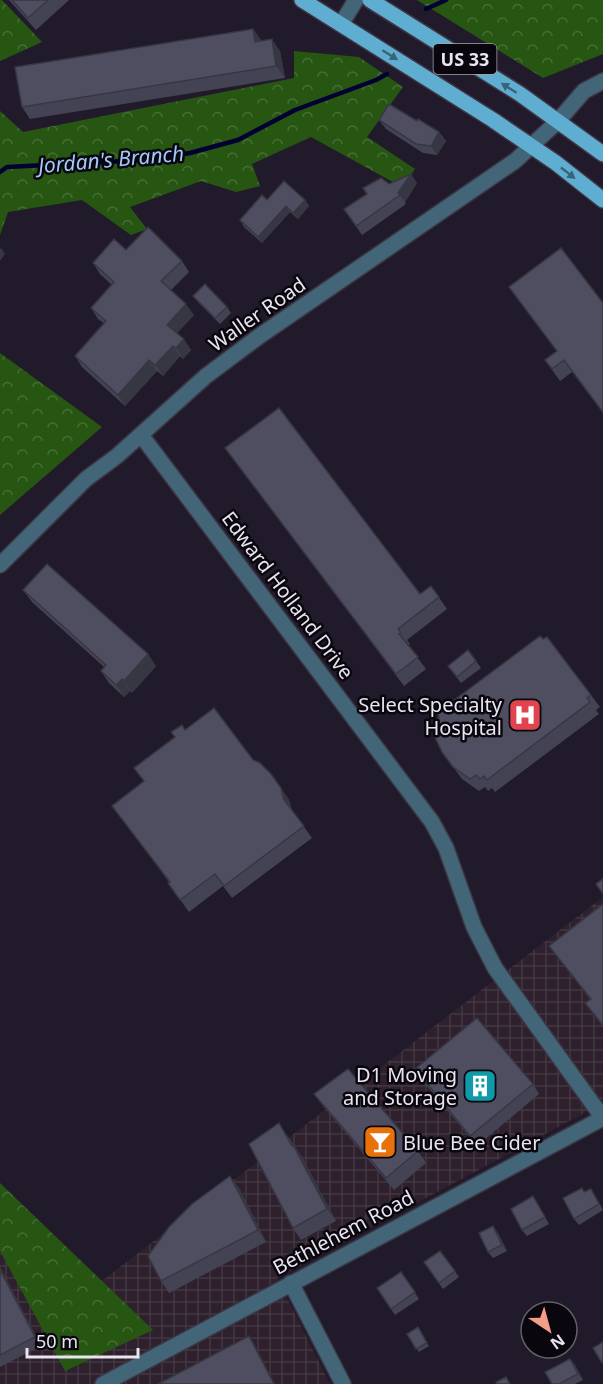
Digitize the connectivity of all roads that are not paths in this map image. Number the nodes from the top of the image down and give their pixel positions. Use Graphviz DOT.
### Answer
graph roads {
  1 [pos="302,0"];
  2 [pos="356,0"];
  3 [pos="370,0"];
  4 [pos="340,24"];
  5 [pos="603,81"];
  6 [pos="558,121"];
  7 [pos="532,146"];
  8 [pos="603,154"];
  9 [pos="603,200"];
  10 [pos="141,435"];
  11 [pos="0,565"];
  12 [pos="603,1118"];
  13 [pos="291,1283"];
  14 [pos="103,1384"];
  15 [pos="342,1384"];
  1 -- 4 [label="main road, US 33"];
  2 -- 4 [label="street"];
  6 -- 3 [label="main road, US 33, one-way"];
  4 -- 7 [label="main road, US 33, one-way"];
  5 -- 6 [label="street, Waller Road"];
  6 -- 7 [label="street, Waller Road"];
  6 -- 8 [label="main road, US 33"];
  7 -- 9 [label="main road, US 33, one-way"];
  7 -- 10 [label="street, Waller Road"];
  10 -- 11 [label="street, Waller Road"];
  10 -- 12 [label="street, Edward Holland Drive"];
  12 -- 13 [label="street, Bethlehem Road"];
  13 -- 14 [label="street, Bethlehem Road"];
  13 -- 15 [label="street"];
}
